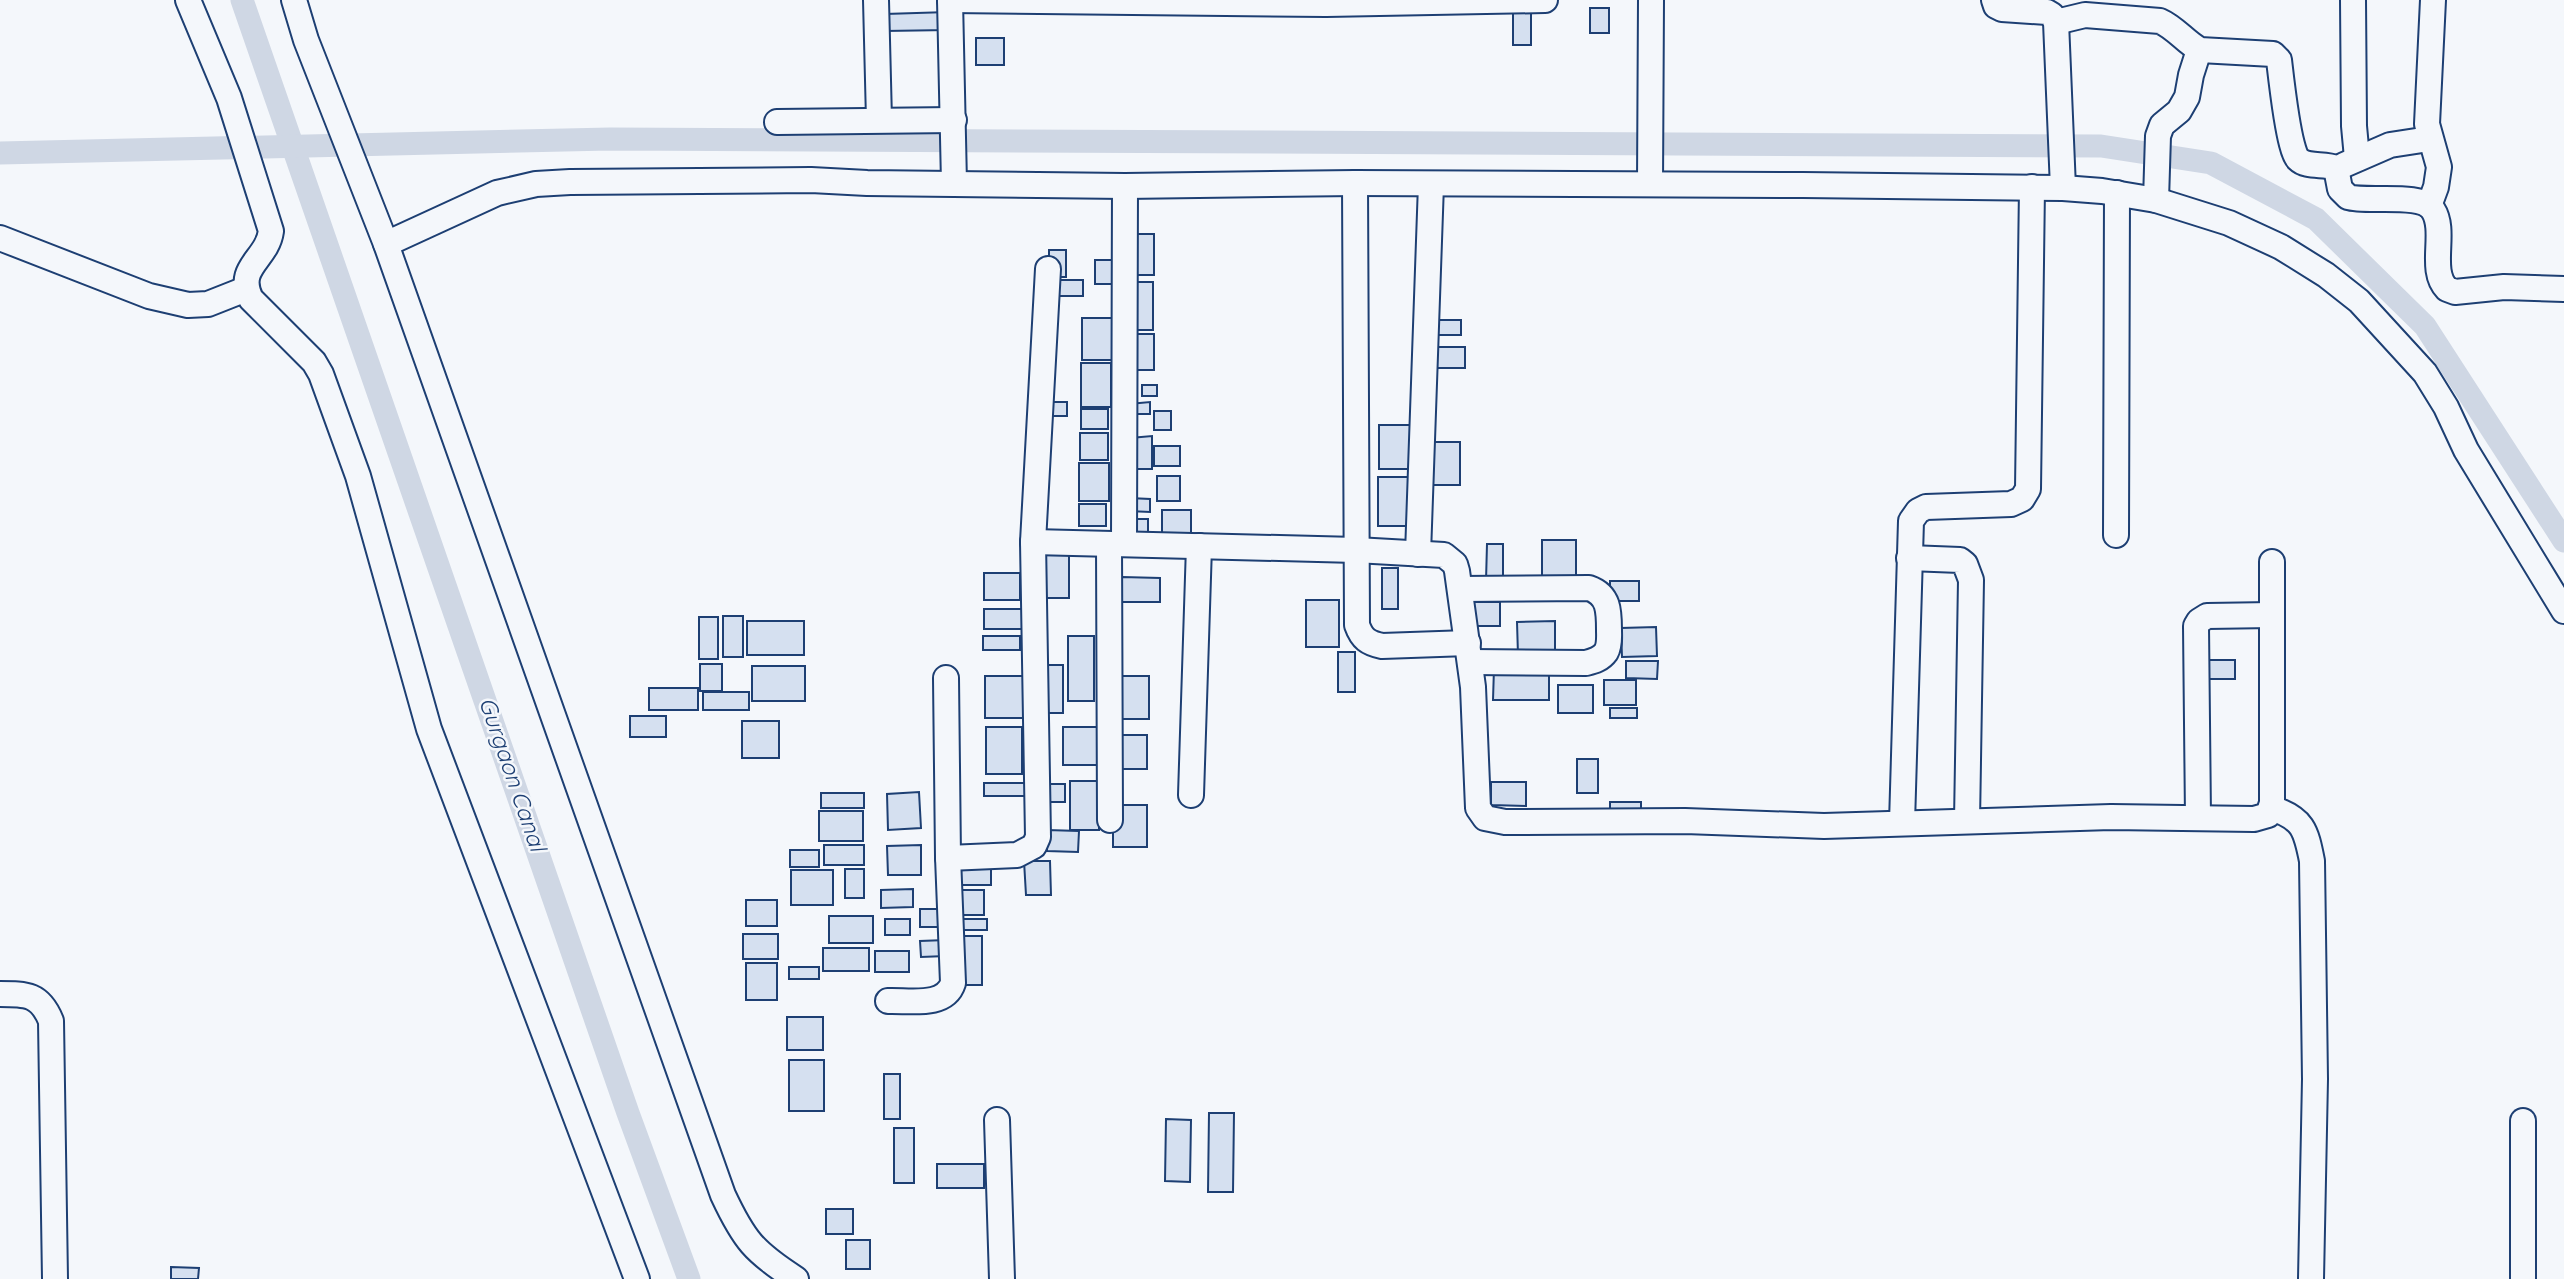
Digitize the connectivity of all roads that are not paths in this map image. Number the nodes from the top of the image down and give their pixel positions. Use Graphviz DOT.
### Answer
graph roads {
  1 [pos="188,0"];
  2 [pos="294,0"];
  3 [pos="876,0"];
  4 [pos="950,0"];
  5 [pos="1545,0"];
  6 [pos="1651,0"];
  7 [pos="1994,0"];
  8 [pos="2353,0"];
  9 [pos="2433,0"];
  10 [pos="1276,2"];
  11 [pos="2056,22"];
  12 [pos="2199,50"];
  13 [pos="879,120"];
  14 [pos="777,122"];
  15 [pos="954,136"];
  16 [pos="2429,139"];
  17 [pos="2346,163"];
  18 [pos="954,183"];
  19 [pos="1355,183"];
  20 [pos="1431,184"];
  21 [pos="1650,184"];
  22 [pos="1125,186"];
  23 [pos="2032,187"];
  24 [pos="2063,188"];
  25 [pos="2117,193"];
  26 [pos="2156,200"];
  27 [pos="2429,206"];
  28 [pos="2,243"];
  29 [pos="386,244"];
  30 [pos="1048,269"];
  31 [pos="246,289"];
  32 [pos="2564,289"];
  33 [pos="2116,535"];
  34 [pos="1033,542"];
  35 [pos="1117,544"];
  36 [pos="1199,546"];
  37 [pos="1356,550"];
  38 [pos="1418,554"];
  39 [pos="1909,558"];
  40 [pos="2272,562"];
  41 [pos="1460,589"];
  42 [pos="2564,611"];
  43 [pos="2272,615"];
  44 [pos="1470,653"];
  45 [pos="946,678"];
  46 [pos="1191,796"];
  47 [pos="2272,808"];
  48 [pos="2198,818"];
  49 [pos="1110,820"];
  50 [pos="1967,821"];
  51 [pos="1902,823"];
  52 [pos="948,858"];
  53 [pos="0,994"];
  54 [pos="888,1001"];
  55 [pos="997,1120"];
  56 [pos="2523,1121"];
  57 [pos="55,1279"];
  58 [pos="637,1279"];
  59 [pos="796,1279"];
  60 [pos="1002,1279"];
  61 [pos="2311,1279"];
  62 [pos="2523,1279"];
  1 -- 31 [label="street"];
  2 -- 29 [label="street"];
  3 -- 13 [label="street"];
  4 -- 10 [label="street"];
  4 -- 15 [label="street"];
  5 -- 10 [label="street"];
  6 -- 21 [label="street"];
  7 -- 11 [label="street"];
  8 -- 17 [label="street"];
  9 -- 16 [label="street"];
  11 -- 12 [label="street"];
  11 -- 24 [label="street"];
  12 -- 17 [label="street"];
  12 -- 26 [label="street"];
  13 -- 14 [label="street"];
  13 -- 15 [label="street"];
  15 -- 18 [label="street"];
  16 -- 17 [label="street"];
  16 -- 27 [label="street"];
  17 -- 27 [label="street"];
  18 -- 22 [label="street"];
  18 -- 29 [label="street"];
  19 -- 20 [label="street"];
  19 -- 22 [label="street"];
  19 -- 37 [label="street"];
  20 -- 21 [label="street"];
  20 -- 38 [label="street"];
  21 -- 23 [label="street"];
  22 -- 35 [label="street"];
  23 -- 24 [label="street"];
  23 -- 39 [label="street"];
  24 -- 25 [label="street"];
  25 -- 26 [label="street"];
  25 -- 33 [label="street"];
  26 -- 42 [label="street"];
  27 -- 32 [label="street"];
  28 -- 31 [label="street"];
  29 -- 59 [label="street"];
  30 -- 34 [label="street"];
  31 -- 58 [label="street"];
  34 -- 35 [label="street"];
  34 -- 52 [label="street"];
  35 -- 36 [label="street"];
  35 -- 49 [label="street"];
  36 -- 37 [label="street"];
  36 -- 46 [label="street"];
  37 -- 38 [label="street"];
  37 -- 44 [label="street"];
  38 -- 41 [label="street"];
  39 -- 50 [label="street"];
  39 -- 51 [label="street"];
  40 -- 43 [label="street"];
  41 -- 44 [label="street"];
  41 -- 44 [label="street"];
  43 -- 47 [label="street"];
  43 -- 48 [label="street"];
  44 -- 51 [label="street"];
  45 -- 52 [label="street"];
  47 -- 48 [label="street"];
  47 -- 61 [label="street"];
  48 -- 50 [label="street"];
  50 -- 51 [label="street"];
  52 -- 54 [label="street"];
  53 -- 57 [label="street"];
  55 -- 60 [label="street"];
  56 -- 62 [label="street"];
}
